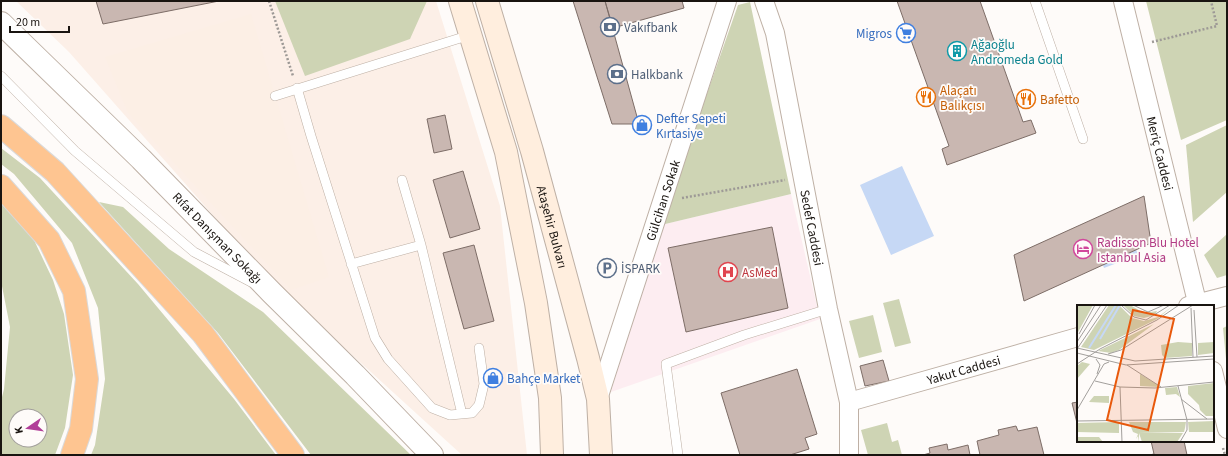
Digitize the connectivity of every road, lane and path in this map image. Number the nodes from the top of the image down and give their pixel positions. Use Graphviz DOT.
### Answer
graph roads {
  1 [pos="269,1"];
  2 [pos="460,1"];
  3 [pos="487,1"];
  4 [pos="727,1"];
  5 [pos="764,1"];
  6 [pos="1034,1"];
  7 [pos="1123,1"];
  8 [pos="1211,1"];
  9 [pos="1,23"];
  10 [pos="470,35"];
  11 [pos="1134,47"];
  12 [pos="1,76"];
  13 [pos="297,88"];
  14 [pos="275,96"];
  15 [pos="3,128"];
  16 [pos="1083,139"];
  17 [pos="802,177"];
  18 [pos="402,180"];
  19 [pos="1,186"];
  20 [pos="662,202"];
  21 [pos="421,245"];
  22 [pos="351,264"];
  23 [pos="272,293"];
  24 [pos="1227,296"];
  25 [pos="1194,305"];
  26 [pos="828,309"];
  27 [pos="1077,337"];
  28 [pos="479,348"];
  29 [pos="1214,374"];
  30 [pos="550,398"];
  31 [pos="598,399"];
  32 [pos="849,402"];
  33 [pos="462,414"];
  34 [pos="1227,430"];
  35 [pos="72,455"];
  36 [pos="293,455"];
  37 [pos="432,455"];
  38 [pos="552,455"];
  39 [pos="559,455"];
  40 [pos="601,455"];
  41 [pos="678,455"];
  42 [pos="849,455"];
  1 -- 13 [label="path"];
  2 -- 10 [label="main road"];
  3 -- 31 [label="main road, Ataşehir Bulvarı"];
  4 -- 20 [label="street, Gülcihan Sokak"];
  5 -- 17 [label="street, Sedef Caddesi"];
  6 -- 16 [label="lane"];
  7 -- 11 [label="street, Meriç Caddesi"];
  8 -- 11 [label="path"];
  9 -- 23 [label="street, Rıfat Danışman Sokağı"];
  10 -- 13 [label="lane"];
  10 -- 30 [label="main road"];
  11 -- 25 [label="street, Meriç Caddesi"];
  12 -- 23 [label="lane"];
  13 -- 14 [label="lane"];
  13 -- 22 [label="lane"];
  15 -- 36 [label="highway"];
  17 -- 20 [label="path"];
  17 -- 26 [label="street, Sedef Caddesi"];
  18 -- 21 [label="lane"];
  19 -- 35 [label="highway"];
  20 -- 31 [label="street, Gülcihan Sokak"];
  21 -- 22 [label="lane"];
  21 -- 33 [label="lane"];
  22 -- 33 [label="lane"];
  23 -- 37 [label="street, Rıfat Danışman Sokağı"];
  24 -- 25 [label="street"];
  26 -- 32 [label="street, Sedef Caddesi"];
  26 -- 41 [label="lane"];
  27 -- 32 [label="street, Yakut Caddesi"];
  28 -- 33 [label="lane"];
  29 -- 34 [label="street"];
  30 -- 38 [label="main road"];
  30 -- 39 [label="main road"];
  31 -- 40 [label="main road, Ataşehir Bulvarı"];
  32 -- 42 [label="street, Sedef Caddesi"];
}
